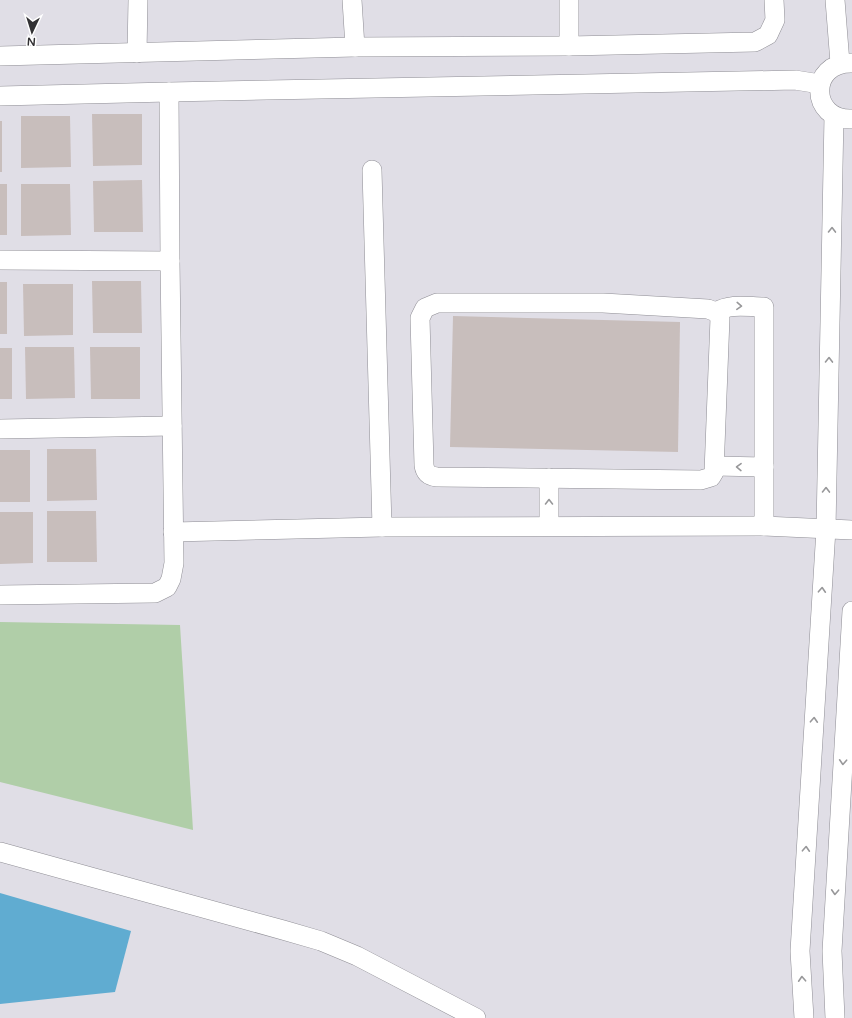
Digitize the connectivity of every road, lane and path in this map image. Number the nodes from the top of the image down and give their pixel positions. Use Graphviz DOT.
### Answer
graph roads {
  1 [pos="138,0"];
  2 [pos="352,0"];
  3 [pos="569,0"];
  4 [pos="774,0"];
  5 [pos="835,0"];
  6 [pos="569,46"];
  7 [pos="355,47"];
  8 [pos="137,53"];
  9 [pos="0,56"];
  10 [pos="846,63"];
  11 [pos="820,84"];
  12 [pos="169,92"];
  13 [pos="0,96"];
  14 [pos="843,124"];
  15 [pos="372,170"];
  16 [pos="0,260"];
  17 [pos="170,261"];
  18 [pos="716,312"];
  19 [pos="172,426"];
  20 [pos="0,429"];
  21 [pos="715,466"];
  22 [pos="764,468"];
  23 [pos="549,478"];
  24 [pos="549,526"];
  25 [pos="764,526"];
  26 [pos="382,527"];
  27 [pos="826,529"];
  28 [pos="852,530"];
  29 [pos="173,532"];
  30 [pos="0,595"];
  31 [pos="852,611"];
  32 [pos="0,852"];
  33 [pos="476,1018"];
  34 [pos="804,1018"];
  35 [pos="835,1018"];
  1 -- 8 [label="street"];
  2 -- 7 [label="street"];
  3 -- 6 [label="street"];
  4 -- 6 [label="street"];
  5 -- 10 [label="street"];
  6 -- 7 [label="street"];
  7 -- 8 [label="street"];
  8 -- 9 [label="street"];
  10 -- 11 [label="street"];
  11 -- 12 [label="street"];
  11 -- 14 [label="street"];
  12 -- 13 [label="street"];
  12 -- 17 [label="street"];
  27 -- 14 [label="street, one-way"];
  15 -- 26 [label="street"];
  16 -- 17 [label="street"];
  17 -- 19 [label="street"];
  18 -- 21 [label="street"];
  18 -- 22 [label="street, one-way"];
  18 -- 23 [label="street"];
  19 -- 20 [label="street"];
  19 -- 29 [label="street"];
  22 -- 21 [label="street, one-way"];
  21 -- 23 [label="street"];
  22 -- 25 [label="street"];
  24 -- 23 [label="street, one-way"];
  24 -- 25 [label="street"];
  24 -- 26 [label="street"];
  25 -- 27 [label="street"];
  26 -- 29 [label="street"];
  27 -- 28 [label="street"];
  34 -- 27 [label="street, one-way"];
  29 -- 30 [label="street"];
  31 -- 35 [label="street, one-way"];
  32 -- 33 [label="street"];
}
